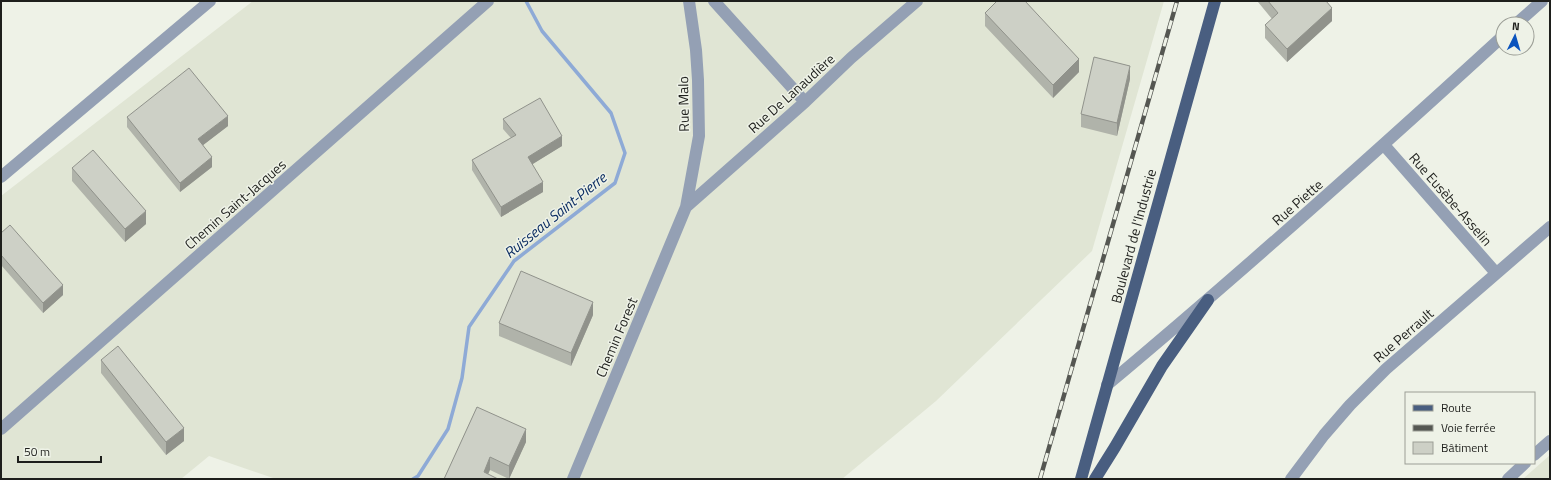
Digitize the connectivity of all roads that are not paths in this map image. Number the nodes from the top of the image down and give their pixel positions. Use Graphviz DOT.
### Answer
graph roads {
  1 [pos="210,1"];
  2 [pos="488,1"];
  3 [pos="689,1"];
  4 [pos="714,1"];
  5 [pos="916,1"];
  6 [pos="1215,1"];
  7 [pos="1542,1"];
  8 [pos="1525,16"];
  9 [pos="1495,43"];
  10 [pos="805,102"];
  11 [pos="1384,145"];
  12 [pos="1,177"];
  13 [pos="686,207"];
  14 [pos="1550,227"];
  15 [pos="1496,273"];
  16 [pos="1208,300"];
  17 [pos="1107,385"];
  18 [pos="1,429"];
  19 [pos="1550,441"];
  20 [pos="1535,454"];
  21 [pos="1524,464"];
  22 [pos="573,479"];
  23 [pos="1081,479"];
  24 [pos="1095,479"];
  25 [pos="1291,479"];
  26 [pos="1508,479"];
  1 -- 12 [label="street"];
  2 -- 18 [label="street, Chemin Saint-Jacques"];
  3 -- 13 [label="street, Rue Malo"];
  4 -- 10 [label="street"];
  5 -- 10 [label="street, Rue De Lanaudière"];
  6 -- 17 [label="main road, Boulevard de l'Industrie"];
  7 -- 8 [label="street"];
  9 -- 11 [label="street, Rue Piette"];
  10 -- 13 [label="street, Rue De Lanaudière"];
  11 -- 15 [label="street, Rue Eusèbe-Asselin"];
  11 -- 16 [label="street, Rue Piette"];
  13 -- 22 [label="street, Chemin Forest"];
  14 -- 15 [label="street, Rue Perrault"];
  15 -- 25 [label="street, Rue Perrault"];
  16 -- 17 [label="street, Rue Piette"];
  16 -- 24 [label="main road"];
  17 -- 23 [label="main road, Boulevard de l'Industrie"];
  19 -- 20 [label="street"];
  21 -- 26 [label="street"];
}
